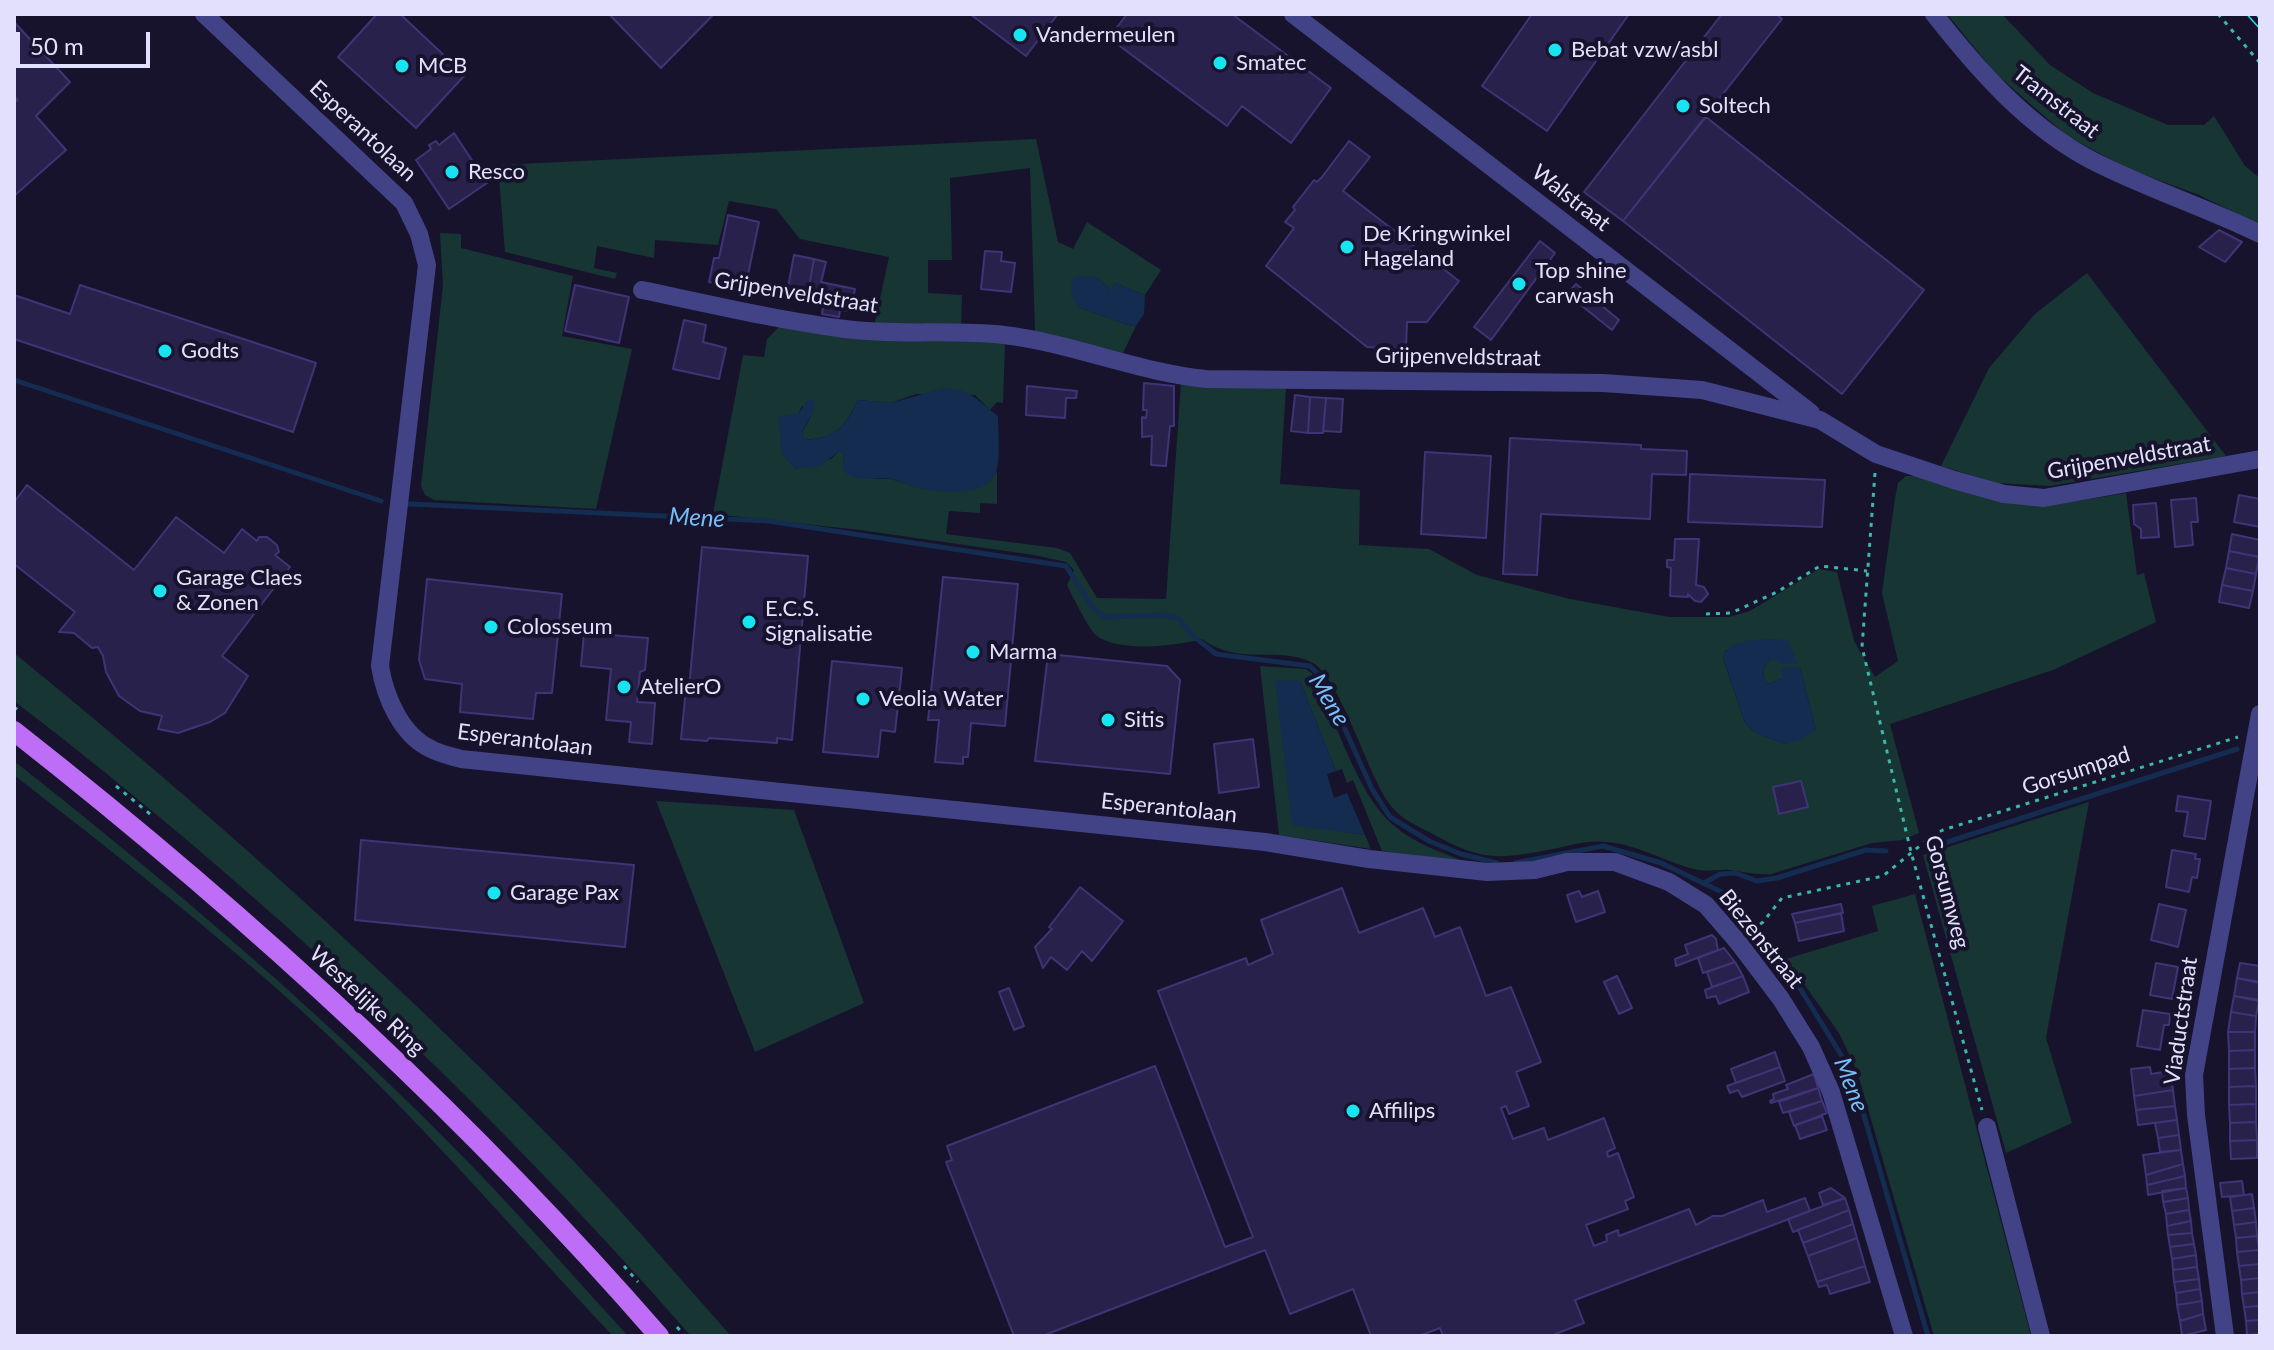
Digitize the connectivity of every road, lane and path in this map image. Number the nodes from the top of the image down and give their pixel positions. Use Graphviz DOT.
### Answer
graph roads {
  1 [pos="204,14"];
  2 [pos="1293,14"];
  3 [pos="1934,14"];
  4 [pos="2218,14"];
  5 [pos="2260,63"];
  6 [pos="2260,234"];
  7 [pos="642,290"];
  8 [pos="1820,420"];
  9 [pos="1876,454"];
  10 [pos="2260,459"];
  11 [pos="1867,571"];
  12 [pos="1706,614"];
  13 [pos="2258,723"];
  14 [pos="14,731"];
  15 [pos="1265,842"];
  16 [pos="1911,852"];
  17 [pos="1747,934"];
  18 [pos="1987,1127"];
  19 [pos="659,1336"];
  20 [pos="1904,1336"];
  21 [pos="2041,1336"];
  22 [pos="2225,1336"];
  1 -- 15 [label="street, Esperantolaan"];
  2 -- 8 [label="street, Walstraat"];
  3 -- 6 [label="street, Tramstraat"];
  4 -- 5 [label="path"];
  7 -- 8 [label="street, Grijpenveldstraat"];
  8 -- 9 [label="street, Grijpenveldstraat"];
  9 -- 10 [label="street, Grijpenveldstraat"];
  9 -- 11 [label="path, Gorsumweg"];
  11 -- 12 [label="path"];
  11 -- 16 [label="path, Gorsumweg"];
  13 -- 16 [label="path, Gorsumpad"];
  13 -- 22 [label="street, Viaductstraat"];
  14 -- 19 [label="main road, Westelijke Ring"];
  15 -- 20 [label="street, Biezenstraat"];
  16 -- 17 [label="path, Gorsumpad"];
  16 -- 18 [label="path, Gorsumweg"];
  18 -- 21 [label="street"];
}
